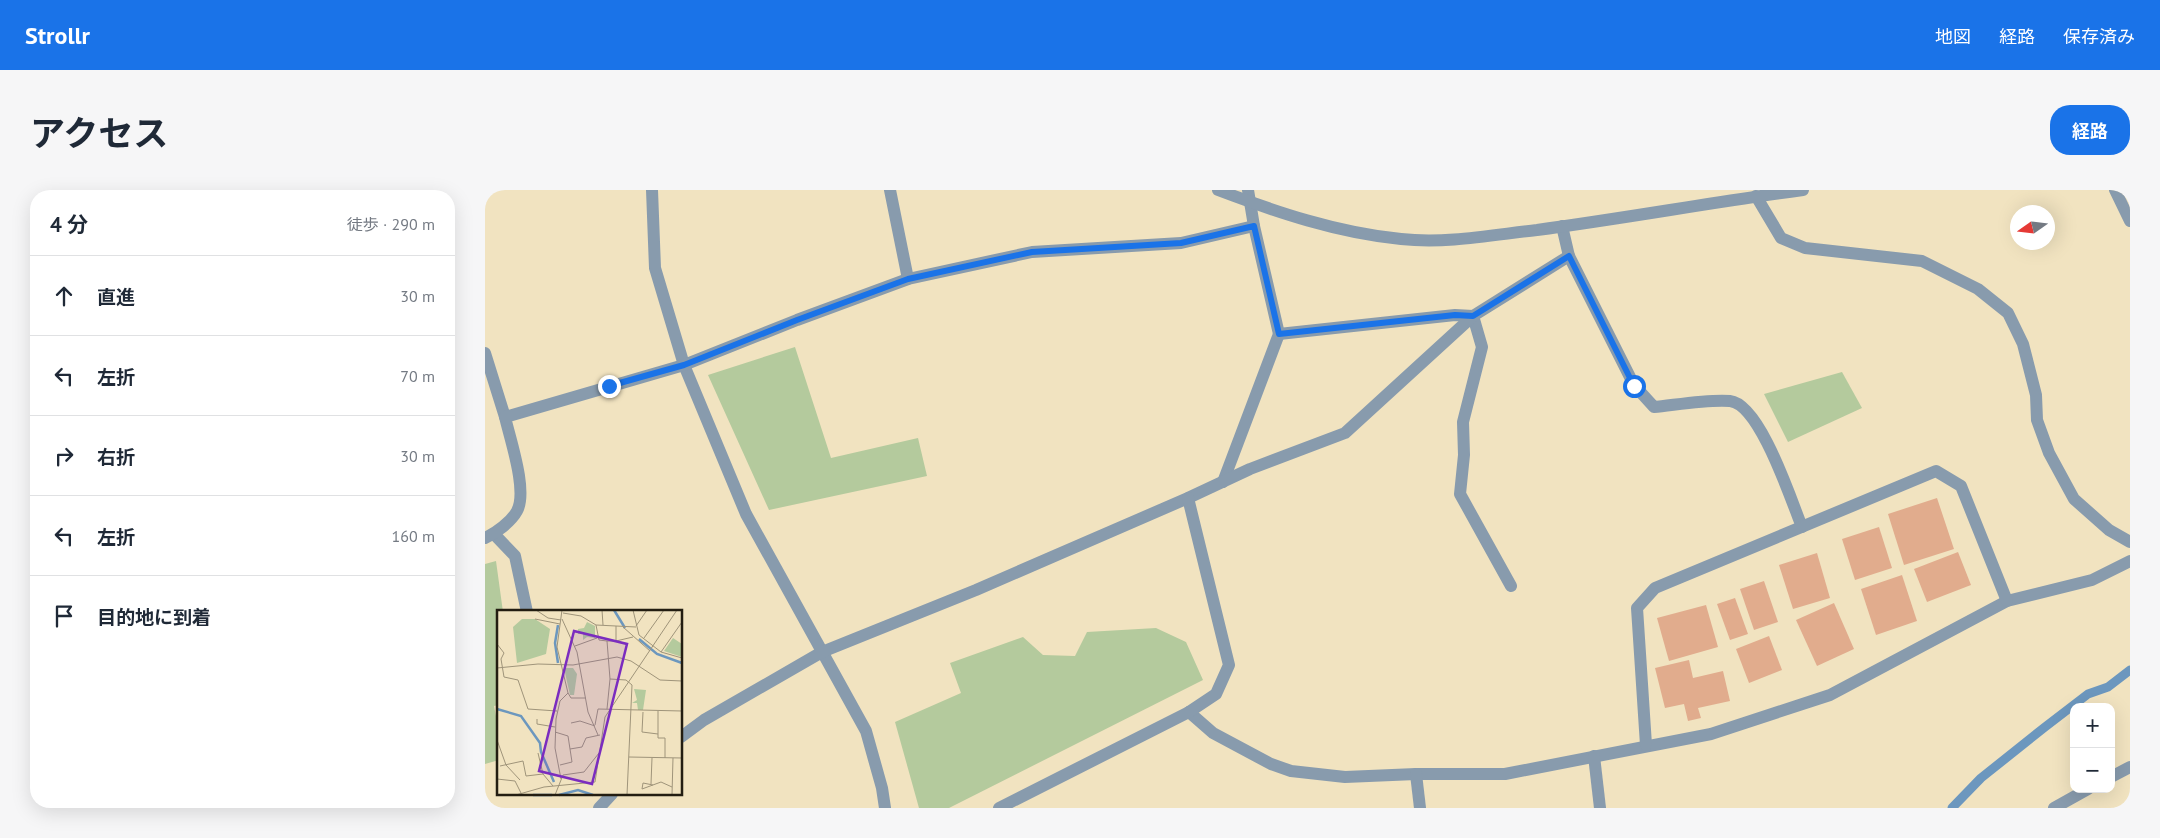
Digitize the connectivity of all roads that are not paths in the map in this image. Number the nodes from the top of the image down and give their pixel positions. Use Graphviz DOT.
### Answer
graph roads {
  1 [pos="652,190"];
  2 [pos="890,190"];
  3 [pos="1218,190"];
  4 [pos="1803,190"];
  5 [pos="2115,190"];
  6 [pos="1248,196"];
  7 [pos="1757,196"];
  8 [pos="2130,221"];
  9 [pos="1254,226"];
  10 [pos="1562,226"];
  11 [pos="1569,256"];
  12 [pos="908,279"];
  13 [pos="1473,316"];
  14 [pos="1279,334"];
  15 [pos="485,353"];
  16 [pos="684,365"];
  17 [pos="505,417"];
  18 [pos="1223,482"];
  19 [pos="1189,498"];
  20 [pos="1802,527"];
  21 [pos="490,536"];
  22 [pos="2130,542"];
  23 [pos="2130,562"];
  24 [pos="1511,586"];
  25 [pos="2007,601"];
  26 [pos="527,610"];
  27 [pos="822,652"];
  28 [pos="1189,712"];
  29 [pos="683,735"];
  30 [pos="1647,745"];
  31 [pos="1594,756"];
  32 [pos="2130,767"];
  33 [pos="1416,774"];
  34 [pos="2115,775"];
  35 [pos="2081,793"];
  36 [pos="610,796"];
  37 [pos="599,808"];
  38 [pos="885,808"];
  39 [pos="999,808"];
  40 [pos="1420,808"];
  41 [pos="1599,808"];
  42 [pos="2054,808"];
  1 -- 16 [label="street"];
  2 -- 12 [label="street"];
  3 -- 6 [label="street"];
  4 -- 7 [label="street"];
  5 -- 8 [label="street"];
  6 -- 9 [label="street"];
  6 -- 10 [label="street"];
  7 -- 10 [label="street"];
  7 -- 22 [label="street"];
  9 -- 12 [label="street"];
  9 -- 14 [label="street"];
  10 -- 11 [label="street"];
  11 -- 13 [label="street"];
  11 -- 20 [label="street"];
  12 -- 16 [label="street"];
  13 -- 14 [label="street"];
  13 -- 18 [label="street"];
  13 -- 24 [label="street"];
  14 -- 18 [label="street"];
  15 -- 17 [label="street"];
  16 -- 17 [label="street"];
  16 -- 27 [label="street"];
  17 -- 21 [label="street"];
  18 -- 19 [label="street"];
  19 -- 27 [label="street"];
  19 -- 28 [label="street"];
  20 -- 25 [label="street"];
  20 -- 30 [label="street"];
  21 -- 26 [label="street"];
  23 -- 25 [label="street"];
  25 -- 30 [label="street"];
  27 -- 29 [label="street"];
  27 -- 38 [label="street"];
  28 -- 33 [label="street"];
  28 -- 39 [label="street"];
  30 -- 31 [label="street"];
  31 -- 33 [label="street"];
  31 -- 41 [label="street"];
  32 -- 34 [label="street"];
  33 -- 40 [label="street"];
  35 -- 42 [label="street"];
  36 -- 37 [label="street"];
}
